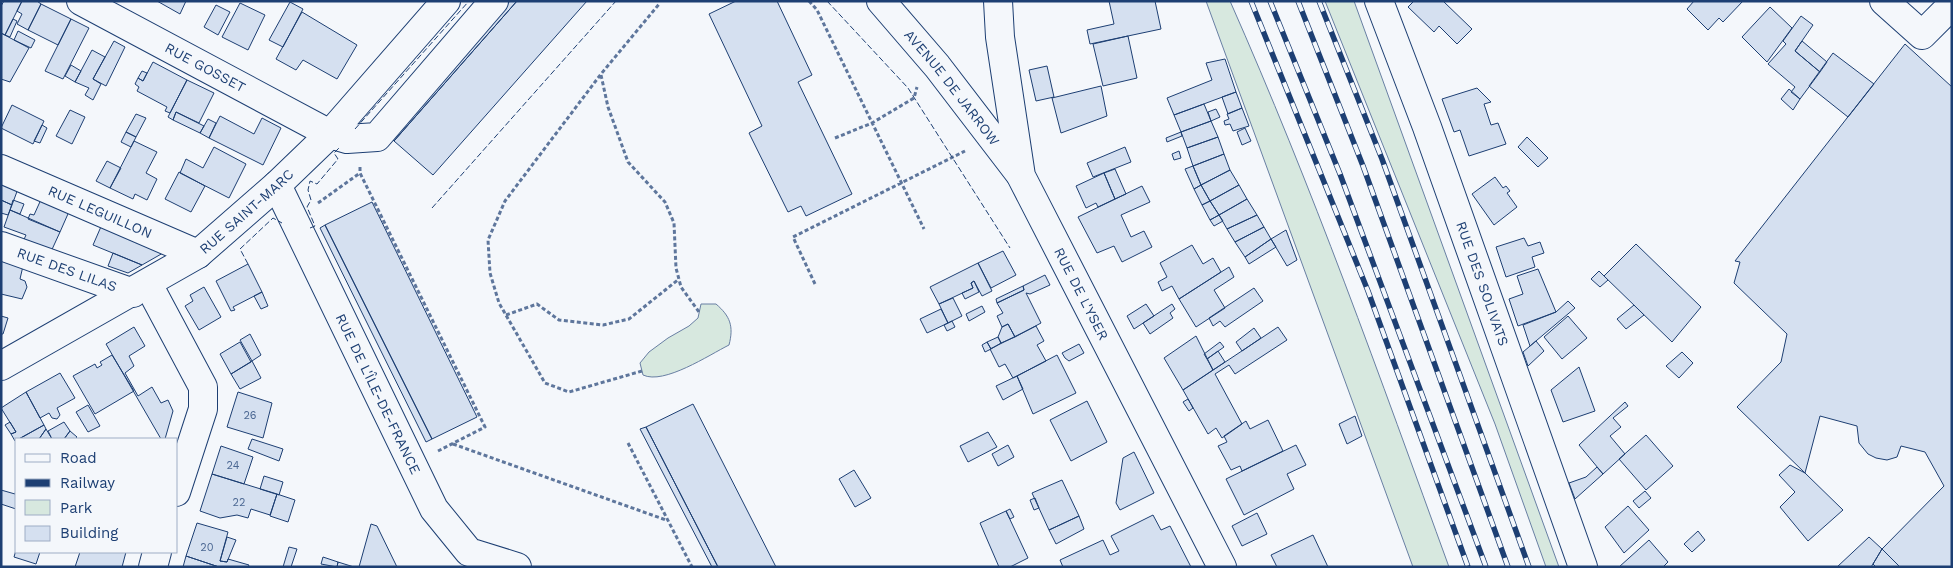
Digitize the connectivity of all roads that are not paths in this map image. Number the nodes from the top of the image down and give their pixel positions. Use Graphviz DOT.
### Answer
graph roads {
  1 [pos="81,1"];
  2 [pos="446,1"];
  3 [pos="494,1"];
  4 [pos="881,1"];
  5 [pos="998,1"];
  6 [pos="1379,1"];
  7 [pos="1884,1"];
  8 [pos="1952,5"];
  9 [pos="330,134"];
  10 [pos="1,169"];
  11 [pos="1021,176"];
  12 [pos="278,185"];
  13 [pos="1,246"];
  14 [pos="198,254"];
  15 [pos="140,288"];
  16 [pos="1,366"];
  17 [pos="178,486"];
  18 [pos="158,553"];
  19 [pos="153,567"];
  20 [pos="517,567"];
  21 [pos="1222,567"];
  22 [pos="1582,567"];
  1 -- 9 [label="street, RUE GOSSET"];
  2 -- 9 [label="street, RUE SAINT-MARC"];
  3 -- 9 [label="street, RUE GOSSET"];
  4 -- 11 [label="street, AVENUE DE JARROW"];
  5 -- 11 [label="street, RUE DE L'YSER"];
  6 -- 22 [label="street, RUE DES SOLIVATS"];
  7 -- 8 [label="street"];
  9 -- 12 [label="street, RUE SAINT-MARC"];
  10 -- 14 [label="street, RUE LEGUILLON"];
  11 -- 21 [label="street, RUE DE L'YSER"];
  12 -- 14 [label="street, RUE SAINT-MARC"];
  12 -- 20 [label="street, RUE DE L'ÎLE-DE-FRANCE"];
  13 -- 15 [label="street, RUE DES LILAS"];
  14 -- 15 [label="street, RUE SAINT-MARC"];
  15 -- 16 [label="street, RUE SAINT-MARC"];
  15 -- 17 [label="street"];
  18 -- 19 [label="street"];
}
